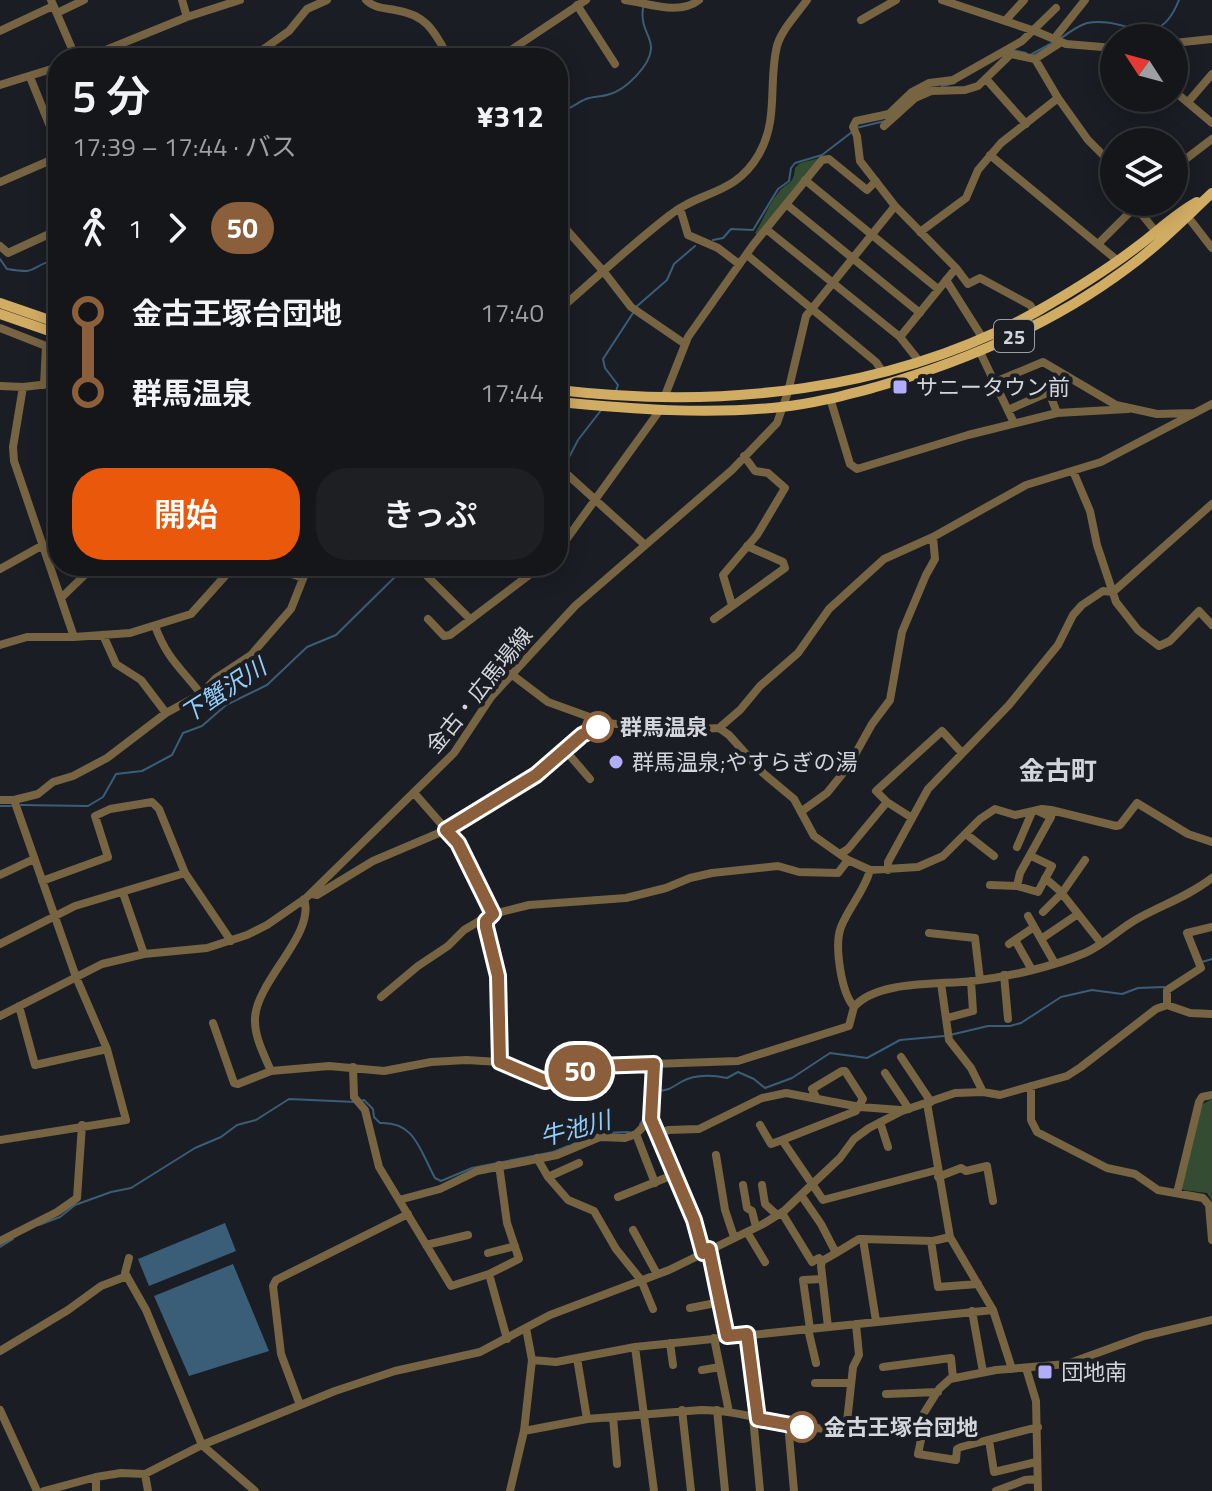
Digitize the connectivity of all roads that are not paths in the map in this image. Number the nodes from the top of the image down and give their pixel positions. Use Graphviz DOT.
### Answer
graph roads {
  1 [pos="84,0"];
  2 [pos="182,0"];
  3 [pos="240,0"];
  4 [pos="327,0"];
  5 [pos="366,0"];
  6 [pos="625,0"];
  7 [pos="699,0"];
  8 [pos="807,0"];
  9 [pos="896,0"];
  10 [pos="942,0"];
  11 [pos="1024,0"];
  12 [pos="1085,0"];
  13 [pos="582,3"];
  14 [pos="54,6"];
  15 [pos="1056,8"];
  16 [pos="187,17"];
  17 [pos="861,20"];
  18 [pos="1005,21"];
  19 [pos="0,31"];
  20 [pos="1035,31"];
  21 [pos="1212,39"];
  22 [pos="1057,41"];
  23 [pos="1188,42"];
  24 [pos="1100,47"];
  25 [pos="72,48"];
  26 [pos="111,48"];
  27 [pos="265,48"];
  28 [pos="442,48"];
  29 [pos="514,48"];
  30 [pos="1035,59"];
  31 [pos="615,64"];
  32 [pos="48,71"];
  33 [pos="1212,74"];
  34 [pos="30,77"];
  35 [pos="987,80"];
  36 [pos="0,85"];
  37 [pos="1058,98"];
  38 [pos="1188,102"];
  39 [pos="48,111"];
  40 [pos="44,112"];
  41 [pos="48,122"];
  42 [pos="1212,123"];
  43 [pos="1026,124"];
  44 [pos="884,126"];
  45 [pos="1212,139"];
  46 [pos="1100,152"];
  47 [pos="990,155"];
  48 [pos="1188,157"];
  49 [pos="48,161"];
  50 [pos="805,180"];
  51 [pos="876,181"];
  52 [pos="0,182"];
  53 [pos="1210,194"];
  54 [pos="786,204"];
  55 [pos="895,206"];
  56 [pos="680,208"];
  57 [pos="1126,216"];
  58 [pos="1146,216"];
  59 [pos="1188,217"];
  60 [pos="766,229"];
  61 [pos="568,231"];
  62 [pos="920,232"];
  63 [pos="1156,232"];
  64 [pos="872,234"];
  65 [pos="48,235"];
  66 [pos="1099,243"];
  67 [pos="0,246"];
  68 [pos="1212,247"];
  69 [pos="747,255"];
  70 [pos="853,259"];
  71 [pos="1118,261"];
  72 [pos="739,264"];
  73 [pos="956,268"];
  74 [pos="604,272"];
  75 [pos="946,280"];
  76 [pos="833,284"];
  77 [pos="938,289"];
  78 [pos="0,303"];
  79 [pos="568,303"];
  80 [pos="813,308"];
  81 [pos="1035,312"];
  82 [pos="920,313"];
  83 [pos="0,314"];
  84 [pos="48,320"];
  85 [pos="0,328"];
  86 [pos="48,331"];
  87 [pos="900,337"];
  88 [pos="982,337"];
  89 [pos="685,344"];
  90 [pos="980,352"];
  91 [pos="919,361"];
  92 [pos="882,371"];
  93 [pos="995,382"];
  94 [pos="48,384"];
  95 [pos="44,385"];
  96 [pos="0,386"];
  97 [pos="23,387"];
  98 [pos="568,391"];
  99 [pos="788,392"];
  100 [pos="664,398"];
  101 [pos="830,398"];
  102 [pos="568,403"];
  103 [pos="1212,404"];
  104 [pos="783,407"];
  105 [pos="1128,409"];
  106 [pos="660,410"];
  107 [pos="1008,410"];
  108 [pos="1057,413"];
  109 [pos="1195,413"];
  110 [pos="1014,423"];
  111 [pos="744,456"];
  112 [pos="1073,471"];
  113 [pos="568,475"];
  114 [pos="595,498"];
  115 [pos="1212,504"];
  116 [pos="568,537"];
  117 [pos="933,537"];
  118 [pos="644,544"];
  119 [pos="43,545"];
  120 [pos="747,546"];
  121 [pos="48,560"];
  122 [pos="0,569"];
  123 [pos="54,576"];
  124 [pos="84,576"];
  125 [pos="225,576"];
  126 [pos="297,576"];
  127 [pos="427,576"];
  128 [pos="528,576"];
  129 [pos="303,578"];
  130 [pos="1113,592"];
  131 [pos="61,598"];
  132 [pos="732,605"];
  133 [pos="428,619"];
  134 [pos="470,619"];
  135 [pos="714,619"];
  136 [pos="1212,625"];
  137 [pos="155,626"];
  138 [pos="103,635"];
  139 [pos="74,637"];
  140 [pos="0,645"];
  141 [pos="511,674"];
  142 [pos="201,694"];
  143 [pos="166,713"];
  144 [pos="606,723"];
  145 [pos="719,728"];
  146 [pos="565,750"];
  147 [pos="962,753"];
  148 [pos="590,779"];
  149 [pos="415,794"];
  150 [pos="0,800"];
  151 [pos="14,800"];
  152 [pos="887,802"];
  153 [pos="802,811"];
  154 [pos="1034,811"];
  155 [pos="912,818"];
  156 [pos="446,830"];
  157 [pos="966,834"];
  158 [pos="1212,842"];
  159 [pos="1017,847"];
  160 [pos="994,856"];
  161 [pos="1031,856"];
  162 [pos="844,857"];
  163 [pos="34,859"];
  164 [pos="1085,860"];
  165 [pos="870,870"];
  166 [pos="888,870"];
  167 [pos="185,873"];
  168 [pos="0,875"];
  169 [pos="1045,878"];
  170 [pos="1212,878"];
  171 [pos="42,881"];
  172 [pos="990,885"];
  173 [pos="1017,886"];
  174 [pos="123,893"];
  175 [pos="1062,893"];
  176 [pos="307,897"];
  177 [pos="1043,912"];
  178 [pos="1078,914"];
  179 [pos="55,916"];
  180 [pos="1028,916"];
  181 [pos="490,917"];
  182 [pos="1034,927"];
  183 [pos="1212,927"];
  184 [pos="929,933"];
  185 [pos="1041,939"];
  186 [pos="231,941"];
  187 [pos="1101,943"];
  188 [pos="0,944"];
  189 [pos="144,954"];
  190 [pos="1054,962"];
  191 [pos="1032,970"];
  192 [pos="1004,975"];
  193 [pos="76,977"];
  194 [pos="976,980"];
  195 [pos="941,983"];
  196 [pos="381,997"];
  197 [pos="1167,1005"];
  198 [pos="19,1006"];
  199 [pos="854,1007"];
  200 [pos="1212,1014"];
  201 [pos="0,1016"];
  202 [pos="947,1018"];
  203 [pos="1008,1019"];
  204 [pos="213,1023"];
  205 [pos="107,1049"];
  206 [pos="901,1057"];
  207 [pos="500,1062"];
  208 [pos="654,1064"];
  209 [pos="353,1067"];
  210 [pos="271,1071"];
  211 [pos="885,1073"];
  212 [pos="1031,1086"];
  213 [pos="983,1092"];
  214 [pos="1212,1095"];
  215 [pos="816,1097"];
  216 [pos="929,1103"];
  217 [pos="860,1107"];
  218 [pos="906,1110"];
  219 [pos="651,1119"];
  220 [pos="880,1122"];
  221 [pos="82,1125"];
  222 [pos="760,1125"];
  223 [pos="636,1134"];
  224 [pos="656,1135"];
  225 [pos="0,1140"];
  226 [pos="782,1140"];
  227 [pos="888,1147"];
  228 [pos="716,1155"];
  229 [pos="537,1158"];
  230 [pos="579,1163"];
  231 [pos="499,1165"];
  232 [pos="938,1173"];
  233 [pos="673,1175"];
  234 [pos="548,1177"];
  235 [pos="655,1183"];
  236 [pos="812,1184"];
  237 [pos="743,1185"];
  238 [pos="762,1185"];
  239 [pos="1177,1193"];
  240 [pos="801,1195"];
  241 [pos="618,1197"];
  242 [pos="399,1200"];
  243 [pos="993,1201"];
  244 [pos="408,1214"];
  245 [pos="780,1214"];
  246 [pos="756,1227"];
  247 [pos="633,1230"];
  248 [pos="747,1232"];
  249 [pos="468,1235"];
  250 [pos="734,1237"];
  251 [pos="950,1237"];
  252 [pos="863,1239"];
  253 [pos="1212,1240"];
  254 [pos="0,1241"];
  255 [pos="931,1241"];
  256 [pos="426,1245"];
  257 [pos="515,1246"];
  258 [pos="706,1251"];
  259 [pos="488,1253"];
  260 [pos="836,1253"];
  261 [pos="129,1258"];
  262 [pos="822,1261"];
  263 [pos="765,1262"];
  264 [pos="489,1274"];
  265 [pos="657,1274"];
  266 [pos="127,1276"];
  267 [pos="822,1279"];
  268 [pos="641,1280"];
  269 [pos="978,1284"];
  270 [pos="721,1302"];
  271 [pos="690,1308"];
  272 [pos="653,1309"];
  273 [pos="993,1310"];
  274 [pos="972,1311"];
  275 [pos="1212,1320"];
  276 [pos="876,1321"];
  277 [pos="856,1324"];
  278 [pos="828,1327"];
  279 [pos="526,1328"];
  280 [pos="809,1329"];
  281 [pos="747,1334"];
  282 [pos="727,1336"];
  283 [pos="714,1338"];
  284 [pos="507,1339"];
  285 [pos="670,1343"];
  286 [pos="635,1347"];
  287 [pos="0,1351"];
  288 [pos="577,1358"];
  289 [pos="532,1360"];
  290 [pos="816,1363"];
  291 [pos="673,1365"];
  292 [pos="720,1367"];
  293 [pos="883,1367"];
  294 [pos="1026,1368"];
  295 [pos="1012,1369"];
  296 [pos="702,1370"];
  297 [pos="983,1372"];
  298 [pos="953,1378"];
  299 [pos="815,1383"];
  300 [pos="851,1383"];
  301 [pos="938,1392"];
  302 [pos="886,1394"];
  303 [pos="300,1405"];
  304 [pos="0,1410"];
  305 [pos="682,1410"];
  306 [pos="717,1410"];
  307 [pos="729,1412"];
  308 [pos="646,1414"];
  309 [pos="613,1417"];
  310 [pos="756,1418"];
  311 [pos="587,1419"];
  312 [pos="788,1424"];
  313 [pos="917,1427"];
  314 [pos="1038,1427"];
  315 [pos="809,1428"];
  316 [pos="524,1431"];
  317 [pos="846,1431"];
  318 [pos="790,1438"];
  319 [pos="989,1440"];
  320 [pos="202,1445"];
  321 [pos="1036,1462"];
  322 [pos="617,1464"];
  323 [pos="145,1474"];
  324 [pos="96,1477"];
  325 [pos="1037,1479"];
  326 [pos="37,1491"];
  327 [pos="44,1491"];
  328 [pos="96,1491"];
  329 [pos="148,1491"];
  330 [pos="255,1491"];
  331 [pos="510,1491"];
  332 [pos="654,1491"];
  333 [pos="691,1491"];
  334 [pos="725,1491"];
  335 [pos="760,1491"];
  336 [pos="794,1491"];
  337 [pos="996,1491"];
  338 [pos="1038,1491"];
  1 -- 14 [label="street"];
  2 -- 16 [label="street"];
  3 -- 16 [label="street"];
  4 -- 27 [label="street"];
  5 -- 28 [label="street"];
  6 -- 7 [label="street"];
  8 -- 56 [label="street"];
  9 -- 17 [label="street"];
  10 -- 18 [label="street"];
  11 -- 18 [label="street"];
  12 -- 22 [label="street"];
  13 -- 29 [label="street"];
  13 -- 31 [label="street"];
  14 -- 19 [label="street"];
  14 -- 25 [label="street"];
  15 -- 20 [label="street"];
  16 -- 26 [label="street"];
  18 -- 20 [label="street"];
  20 -- 22 [label="street"];
  20 -- 51 [label="street"];
  21 -- 23 [label="street"];
  22 -- 24 [label="street"];
  22 -- 30 [label="street"];
  30 -- 35 [label="street"];
  30 -- 37 [label="street"];
  32 -- 34 [label="street"];
  33 -- 38 [label="street"];
  34 -- 36 [label="street"];
  34 -- 40 [label="street"];
  35 -- 43 [label="street"];
  35 -- 44 [label="street"];
  37 -- 43 [label="street"];
  37 -- 46 [label="street"];
  38 -- 42 [label="street"];
  39 -- 40 [label="street"];
  40 -- 41 [label="street"];
  43 -- 47 [label="street"];
  45 -- 48 [label="street"];
  47 -- 62 [label="street"];
  47 -- 66 [label="street"];
  49 -- 52 [label="street"];
  50 -- 51 [label="street"];
  50 -- 54 [label="street"];
  50 -- 64 [label="street"];
  51 -- 55 [label="street"];
  53 -- 59 [label="main road, 25"];
  53 -- 63 [label="main road, 25"];
  54 -- 60 [label="street"];
  54 -- 70 [label="street"];
  55 -- 62 [label="street"];
  55 -- 64 [label="street, 金古・広馬場線"];
  56 -- 72 [label="street"];
  56 -- 74 [label="street"];
  57 -- 66 [label="street"];
  58 -- 63 [label="street"];
  59 -- 68 [label="street"];
  59 -- 90 [label="main road, 25"];
  60 -- 69 [label="street"];
  60 -- 76 [label="street"];
  61 -- 74 [label="street"];
  62 -- 73 [label="street"];
  63 -- 71 [label="main road, 25"];
  64 -- 70 [label="street, 金古・広馬場線"];
  64 -- 77 [label="street"];
  65 -- 67 [label="street"];
  66 -- 71 [label="street"];
  69 -- 72 [label="street"];
  69 -- 80 [label="street"];
  70 -- 76 [label="street, 金古・広馬場線"];
  70 -- 82 [label="street"];
  71 -- 81 [label="main road, 25"];
  72 -- 89 [label="street"];
  73 -- 75 [label="street"];
  73 -- 81 [label="street"];
  74 -- 79 [label="street"];
  74 -- 89 [label="street"];
  75 -- 77 [label="street"];
  75 -- 88 [label="street"];
  76 -- 80 [label="street, 金古・広馬場線"];
  76 -- 87 [label="street"];
  77 -- 82 [label="street"];
  78 -- 84 [label="main road"];
  80 -- 92 [label="street"];
  80 -- 99 [label="street, 金古・広馬場線"];
  81 -- 88 [label="main road, 25"];
  82 -- 87 [label="street"];
  83 -- 86 [label="main road"];
  85 -- 95 [label="street"];
  87 -- 91 [label="street"];
  88 -- 91 [label="main road, 25"];
  89 -- 100 [label="street"];
  90 -- 93 [label="street"];
  90 -- 101 [label="main road, 25"];
  91 -- 92 [label="main road, 25"];
  92 -- 99 [label="main road, 25"];
  93 -- 105 [label="street"];
  93 -- 107 [label="street"];
  94 -- 95 [label="street"];
  95 -- 97 [label="street"];
  96 -- 97 [label="street"];
  97 -- 119 [label="street"];
  98 -- 100 [label="main road, 25"];
  99 -- 100 [label="main road, 25"];
  99 -- 104 [label="street, 金古・広馬場線"];
  101 -- 104 [label="main road, 25"];
  101 -- 110 [label="street"];
  102 -- 106 [label="main road, 25"];
  103 -- 109 [label="street"];
  104 -- 106 [label="main road, 25"];
  104 -- 111 [label="street, 金古・広馬場線"];
  105 -- 108 [label="street"];
  105 -- 109 [label="street"];
  106 -- 114 [label="street"];
  107 -- 108 [label="street"];
  107 -- 110 [label="street"];
  108 -- 110 [label="street"];
  109 -- 112 [label="street"];
  111 -- 118 [label="street, 金古・広馬場線"];
  111 -- 120 [label="street"];
  112 -- 117 [label="street"];
  112 -- 130 [label="street"];
  113 -- 114 [label="street"];
  114 -- 116 [label="street"];
  114 -- 118 [label="street"];
  115 -- 130 [label="street"];
  117 -- 145 [label="street"];
  117 -- 153 [label="street"];
  118 -- 141 [label="street, 金古・広馬場線"];
  119 -- 121 [label="street"];
  119 -- 122 [label="street"];
  120 -- 132 [label="street"];
  120 -- 132 [label="street"];
  123 -- 131 [label="street"];
  124 -- 131 [label="street"];
  125 -- 137 [label="street"];
  126 -- 129 [label="street"];
  127 -- 134 [label="street"];
  128 -- 134 [label="street"];
  129 -- 142 [label="street"];
  130 -- 136 [label="street"];
  130 -- 147 [label="street"];
  131 -- 139 [label="street"];
  132 -- 135 [label="street"];
  133 -- 134 [label="street"];
  137 -- 138 [label="street"];
  137 -- 142 [label="street"];
  138 -- 139 [label="street"];
  138 -- 143 [label="street"];
  139 -- 140 [label="street"];
  141 -- 144 [label="street"];
  141 -- 149 [label="street, 金古・広馬場線"];
  142 -- 143 [label="street"];
  143 -- 151 [label="street"];
  144 -- 145 [label="street"];
  144 -- 146 [label="street"];
  145 -- 153 [label="street"];
  146 -- 148 [label="street"];
  146 -- 156 [label="street"];
  147 -- 152 [label="street"];
  147 -- 155 [label="street"];
  149 -- 156 [label="street"];
  149 -- 176 [label="street, 金古・広馬場線"];
  150 -- 151 [label="street"];
  151 -- 163 [label="street"];
  152 -- 155 [label="street"];
  152 -- 162 [label="street"];
  153 -- 162 [label="street"];
  154 -- 157 [label="street"];
  154 -- 158 [label="street"];
  154 -- 159 [label="street"];
  154 -- 161 [label="street"];
  155 -- 166 [label="street"];
  156 -- 176 [label="street"];
  156 -- 181 [label="street"];
  157 -- 160 [label="street"];
  157 -- 166 [label="street"];
  161 -- 169 [label="street"];
  161 -- 173 [label="street"];
  162 -- 165 [label="street"];
  162 -- 181 [label="street"];
  163 -- 168 [label="street"];
  163 -- 171 [label="street"];
  164 -- 175 [label="street"];
  165 -- 166 [label="street"];
  165 -- 199 [label="street"];
  167 -- 171 [label="street"];
  167 -- 174 [label="street"];
  167 -- 186 [label="street"];
  169 -- 173 [label="street"];
  169 -- 175 [label="street"];
  170 -- 187 [label="street"];
  171 -- 179 [label="street"];
  172 -- 173 [label="street"];
  174 -- 179 [label="street"];
  174 -- 189 [label="street"];
  175 -- 177 [label="street"];
  175 -- 178 [label="street"];
  176 -- 186 [label="street"];
  176 -- 210 [label="street"];
  178 -- 185 [label="street"];
  178 -- 187 [label="street"];
  179 -- 188 [label="street"];
  179 -- 193 [label="street"];
  180 -- 182 [label="street"];
  181 -- 196 [label="street"];
  181 -- 207 [label="street"];
  182 -- 185 [label="street"];
  182 -- 191 [label="street"];
  183 -- 197 [label="street"];
  184 -- 194 [label="street"];
  185 -- 190 [label="street"];
  186 -- 189 [label="street"];
  187 -- 190 [label="street"];
  189 -- 193 [label="street"];
  190 -- 191 [label="street"];
  191 -- 192 [label="street"];
  192 -- 194 [label="street"];
  192 -- 203 [label="street"];
  193 -- 198 [label="street"];
  193 -- 205 [label="street"];
  194 -- 195 [label="street"];
  194 -- 202 [label="street"];
  195 -- 199 [label="street"];
  195 -- 202 [label="street"];
  197 -- 200 [label="street"];
  197 -- 212 [label="street"];
  198 -- 201 [label="street"];
  198 -- 205 [label="street"];
  199 -- 208 [label="street"];
  202 -- 213 [label="street"];
  204 -- 210 [label="street"];
  205 -- 221 [label="street"];
  206 -- 216 [label="street"];
  207 -- 208 [label="street"];
  207 -- 209 [label="street"];
  208 -- 219 [label="street"];
  209 -- 210 [label="street"];
  209 -- 242 [label="street"];
  211 -- 218 [label="street"];
  212 -- 213 [label="street"];
  212 -- 239 [label="street"];
  213 -- 216 [label="street"];
  214 -- 239 [label="street"];
  215 -- 217 [label="street"];
  215 -- 217 [label="street"];
  215 -- 224 [label="street"];
  216 -- 218 [label="street"];
  216 -- 232 [label="street"];
  217 -- 218 [label="street"];
  217 -- 226 [label="street"];
  218 -- 220 [label="street"];
  219 -- 223 [label="street"];
  219 -- 224 [label="street"];
  220 -- 227 [label="street"];
  220 -- 236 [label="street"];
  221 -- 225 [label="street"];
  221 -- 254 [label="street"];
  222 -- 226 [label="street"];
  223 -- 229 [label="street"];
  223 -- 235 [label="street"];
  224 -- 233 [label="street"];
  226 -- 236 [label="street"];
  228 -- 250 [label="street"];
  229 -- 231 [label="street"];
  229 -- 234 [label="street"];
  230 -- 234 [label="street"];
  231 -- 242 [label="street"];
  231 -- 257 [label="street"];
  232 -- 236 [label="street"];
  232 -- 243 [label="street"];
  232 -- 251 [label="street"];
  233 -- 235 [label="street"];
  233 -- 258 [label="street"];
  234 -- 268 [label="street"];
  235 -- 241 [label="street"];
  236 -- 240 [label="street"];
  237 -- 246 [label="street"];
  238 -- 245 [label="street"];
  239 -- 253 [label="street"];
  240 -- 245 [label="street"];
  240 -- 260 [label="street"];
  242 -- 244 [label="street"];
  244 -- 256 [label="street"];
  244 -- 303 [label="street"];
  245 -- 246 [label="street"];
  245 -- 262 [label="street"];
  246 -- 248 [label="street"];
  247 -- 265 [label="street"];
  248 -- 250 [label="street"];
  248 -- 263 [label="street"];
  249 -- 256 [label="street"];
  250 -- 258 [label="street"];
  251 -- 255 [label="street"];
  251 -- 269 [label="street"];
  252 -- 255 [label="street"];
  252 -- 260 [label="street"];
  252 -- 276 [label="street"];
  255 -- 269 [label="street"];
  256 -- 264 [label="street"];
  257 -- 259 [label="street"];
  257 -- 264 [label="street"];
  258 -- 265 [label="street"];
  258 -- 270 [label="street"];
  260 -- 262 [label="street"];
  261 -- 266 [label="street"];
  262 -- 267 [label="street"];
  264 -- 284 [label="street"];
  265 -- 268 [label="street"];
  266 -- 287 [label="street"];
  266 -- 320 [label="street"];
  267 -- 278 [label="street"];
  267 -- 280 [label="street"];
  268 -- 272 [label="street"];
  268 -- 279 [label="street"];
  269 -- 273 [label="street"];
  270 -- 271 [label="street"];
  270 -- 282 [label="street"];
  273 -- 274 [label="street"];
  273 -- 295 [label="street"];
  274 -- 276 [label="street"];
  274 -- 297 [label="street"];
  275 -- 294 [label="street"];
  276 -- 277 [label="street"];
  277 -- 278 [label="street"];
  277 -- 300 [label="street"];
  278 -- 280 [label="street"];
  279 -- 284 [label="street"];
  279 -- 289 [label="street"];
  280 -- 281 [label="street"];
  280 -- 290 [label="street"];
  281 -- 282 [label="street"];
  281 -- 310 [label="street"];
  282 -- 283 [label="street"];
  283 -- 285 [label="street"];
  283 -- 292 [label="street"];
  284 -- 303 [label="street"];
  285 -- 286 [label="street"];
  285 -- 291 [label="street"];
  286 -- 288 [label="street"];
  286 -- 308 [label="street"];
  288 -- 289 [label="street"];
  288 -- 311 [label="street"];
  289 -- 316 [label="street"];
  292 -- 296 [label="street"];
  292 -- 307 [label="street"];
  293 -- 298 [label="street"];
  294 -- 295 [label="street"];
  294 -- 314 [label="street"];
  295 -- 297 [label="street"];
  297 -- 298 [label="street"];
  298 -- 301 [label="street"];
  299 -- 300 [label="street"];
  300 -- 317 [label="street"];
  301 -- 302 [label="street"];
  301 -- 313 [label="street"];
  303 -- 320 [label="street"];
  304 -- 326 [label="street"];
  305 -- 306 [label="street"];
  305 -- 308 [label="street"];
  305 -- 333 [label="street"];
  306 -- 307 [label="street"];
  306 -- 334 [label="street"];
  307 -- 310 [label="street"];
  308 -- 309 [label="street"];
  308 -- 332 [label="street"];
  309 -- 311 [label="street"];
  309 -- 322 [label="street"];
  310 -- 312 [label="street"];
  310 -- 335 [label="street"];
  311 -- 316 [label="street"];
  312 -- 315 [label="street"];
  312 -- 318 [label="street"];
  313 -- 317 [label="street"];
  313 -- 319 [label="street"];
  314 -- 319 [label="street"];
  314 -- 321 [label="street"];
  315 -- 317 [label="street"];
  315 -- 318 [label="street"];
  316 -- 331 [label="street"];
  318 -- 336 [label="street"];
  319 -- 321 [label="street"];
  320 -- 323 [label="street"];
  320 -- 330 [label="street"];
  321 -- 325 [label="street"];
  323 -- 324 [label="street"];
  323 -- 329 [label="street"];
  324 -- 327 [label="street"];
  324 -- 328 [label="street"];
  325 -- 337 [label="street"];
  325 -- 338 [label="street"];
}
